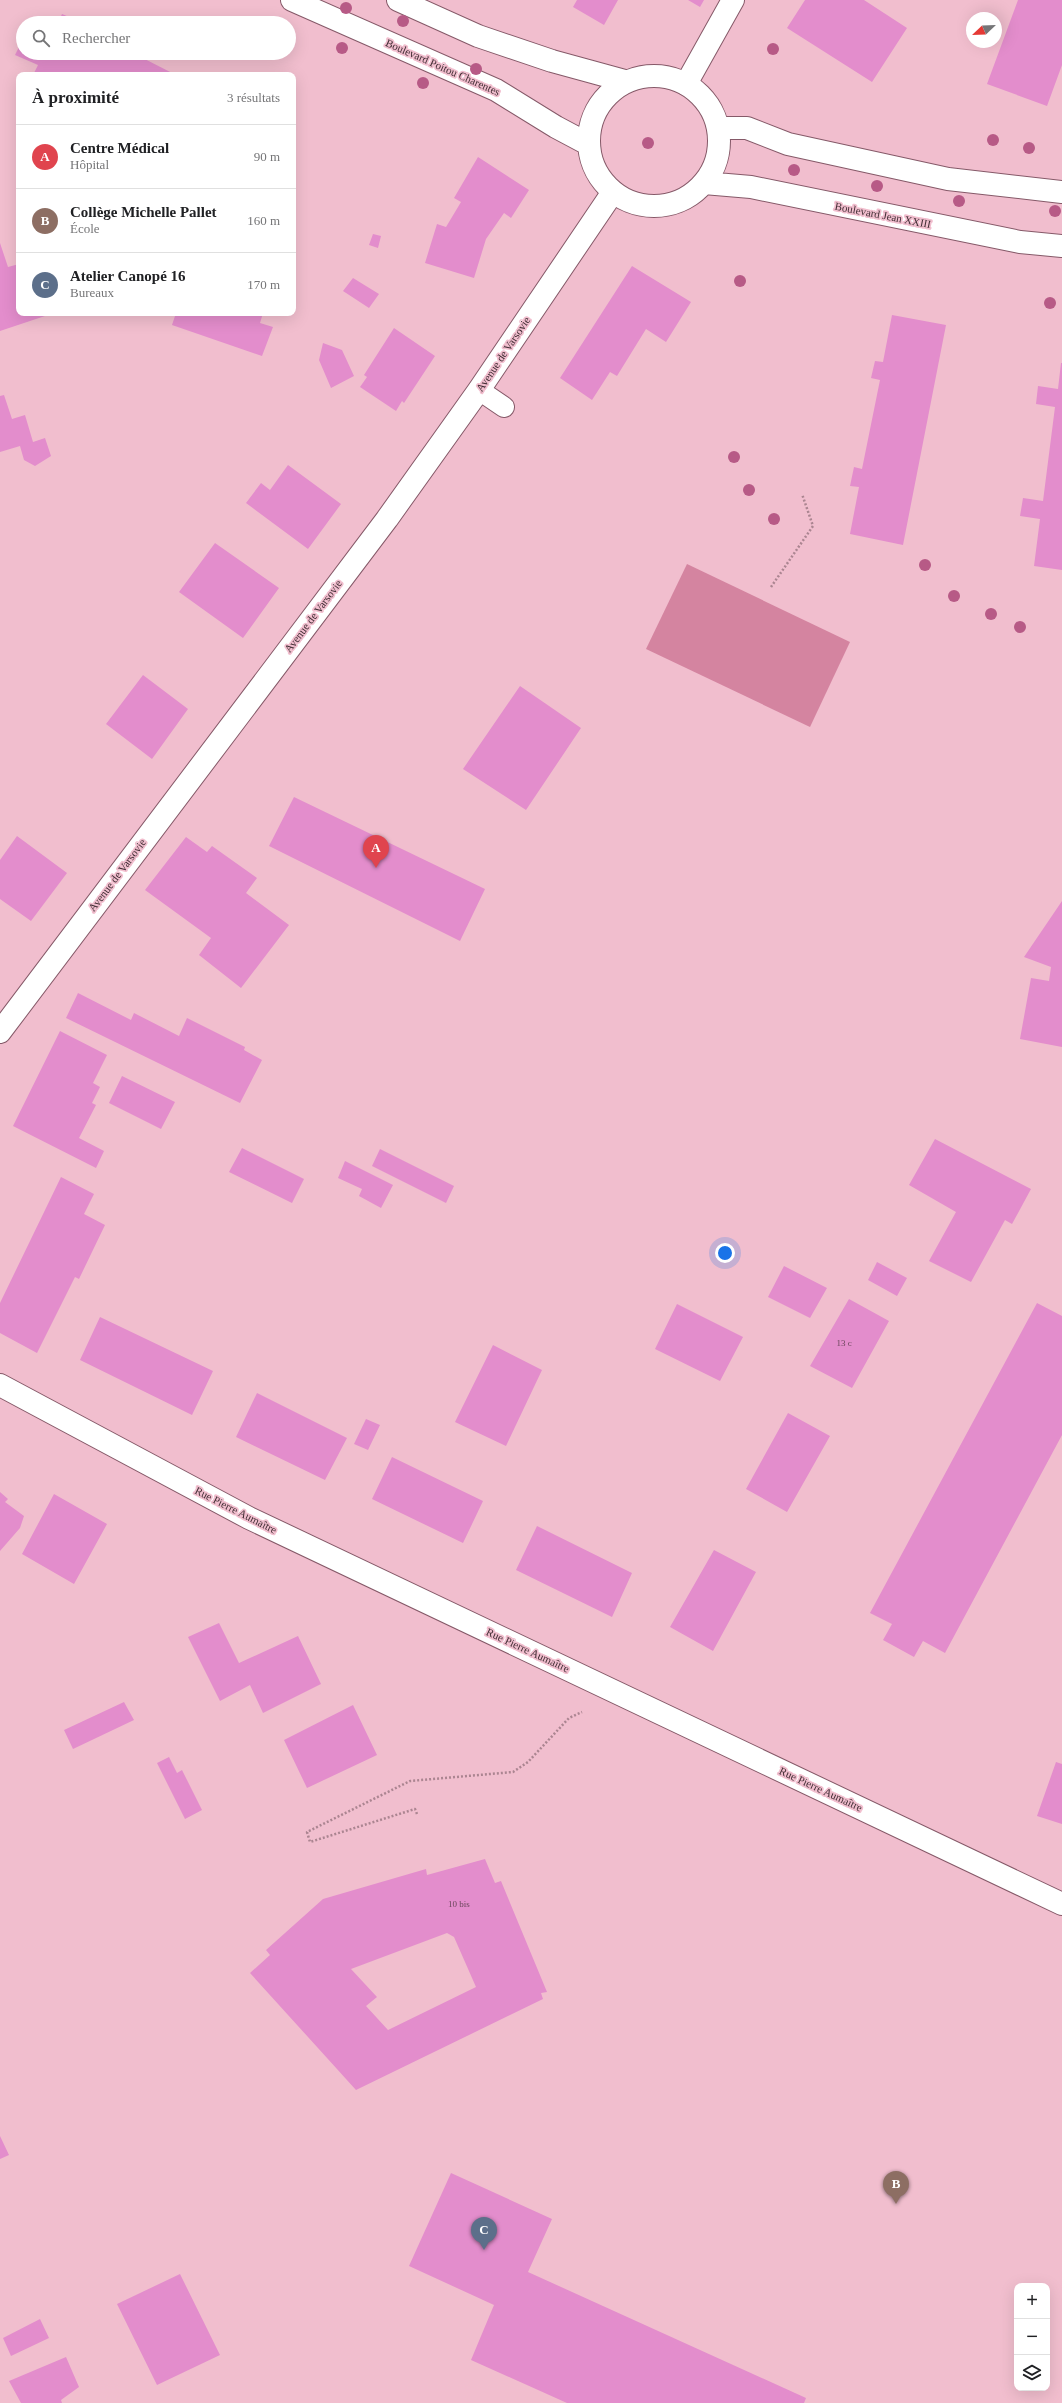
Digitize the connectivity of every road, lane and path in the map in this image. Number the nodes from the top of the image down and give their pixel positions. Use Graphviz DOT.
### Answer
graph roads {
  1 [pos="292,0"];
  2 [pos="398,0"];
  3 [pos="733,0"];
  4 [pos="625,82"];
  5 [pos="686,84"];
  6 [pos="718,128"];
  7 [pos="588,144"];
  8 [pos="704,183"];
  9 [pos="613,192"];
  10 [pos="1062,192"];
  11 [pos="1062,246"];
  12 [pos="479,390"];
  13 [pos="504,407"];
  14 [pos="802,494"];
  15 [pos="771,587"];
  16 [pos="0,1032"];
  17 [pos="0,1386"];
  18 [pos="589,1708"];
  19 [pos="417,1814"];
  20 [pos="1062,1904"];
  1 -- 7 [label="street, Boulevard Poitou Charentes"];
  2 -- 4 [label="street"];
  3 -- 5 [label="street"];
  4 -- 5 [label="street"];
  4 -- 7 [label="street"];
  5 -- 6 [label="street"];
  6 -- 8 [label="street"];
  6 -- 10 [label="street"];
  7 -- 9 [label="street"];
  8 -- 9 [label="street"];
  8 -- 11 [label="street, Boulevard Jean XXIII"];
  9 -- 12 [label="street, Avenue de Varsovie"];
  12 -- 13 [label="lane"];
  12 -- 16 [label="street, Avenue de Varsovie"];
  14 -- 15 [label="path"];
  17 -- 20 [label="street, Rue Pierre Aumaître"];
  18 -- 19 [label="path"];
}
